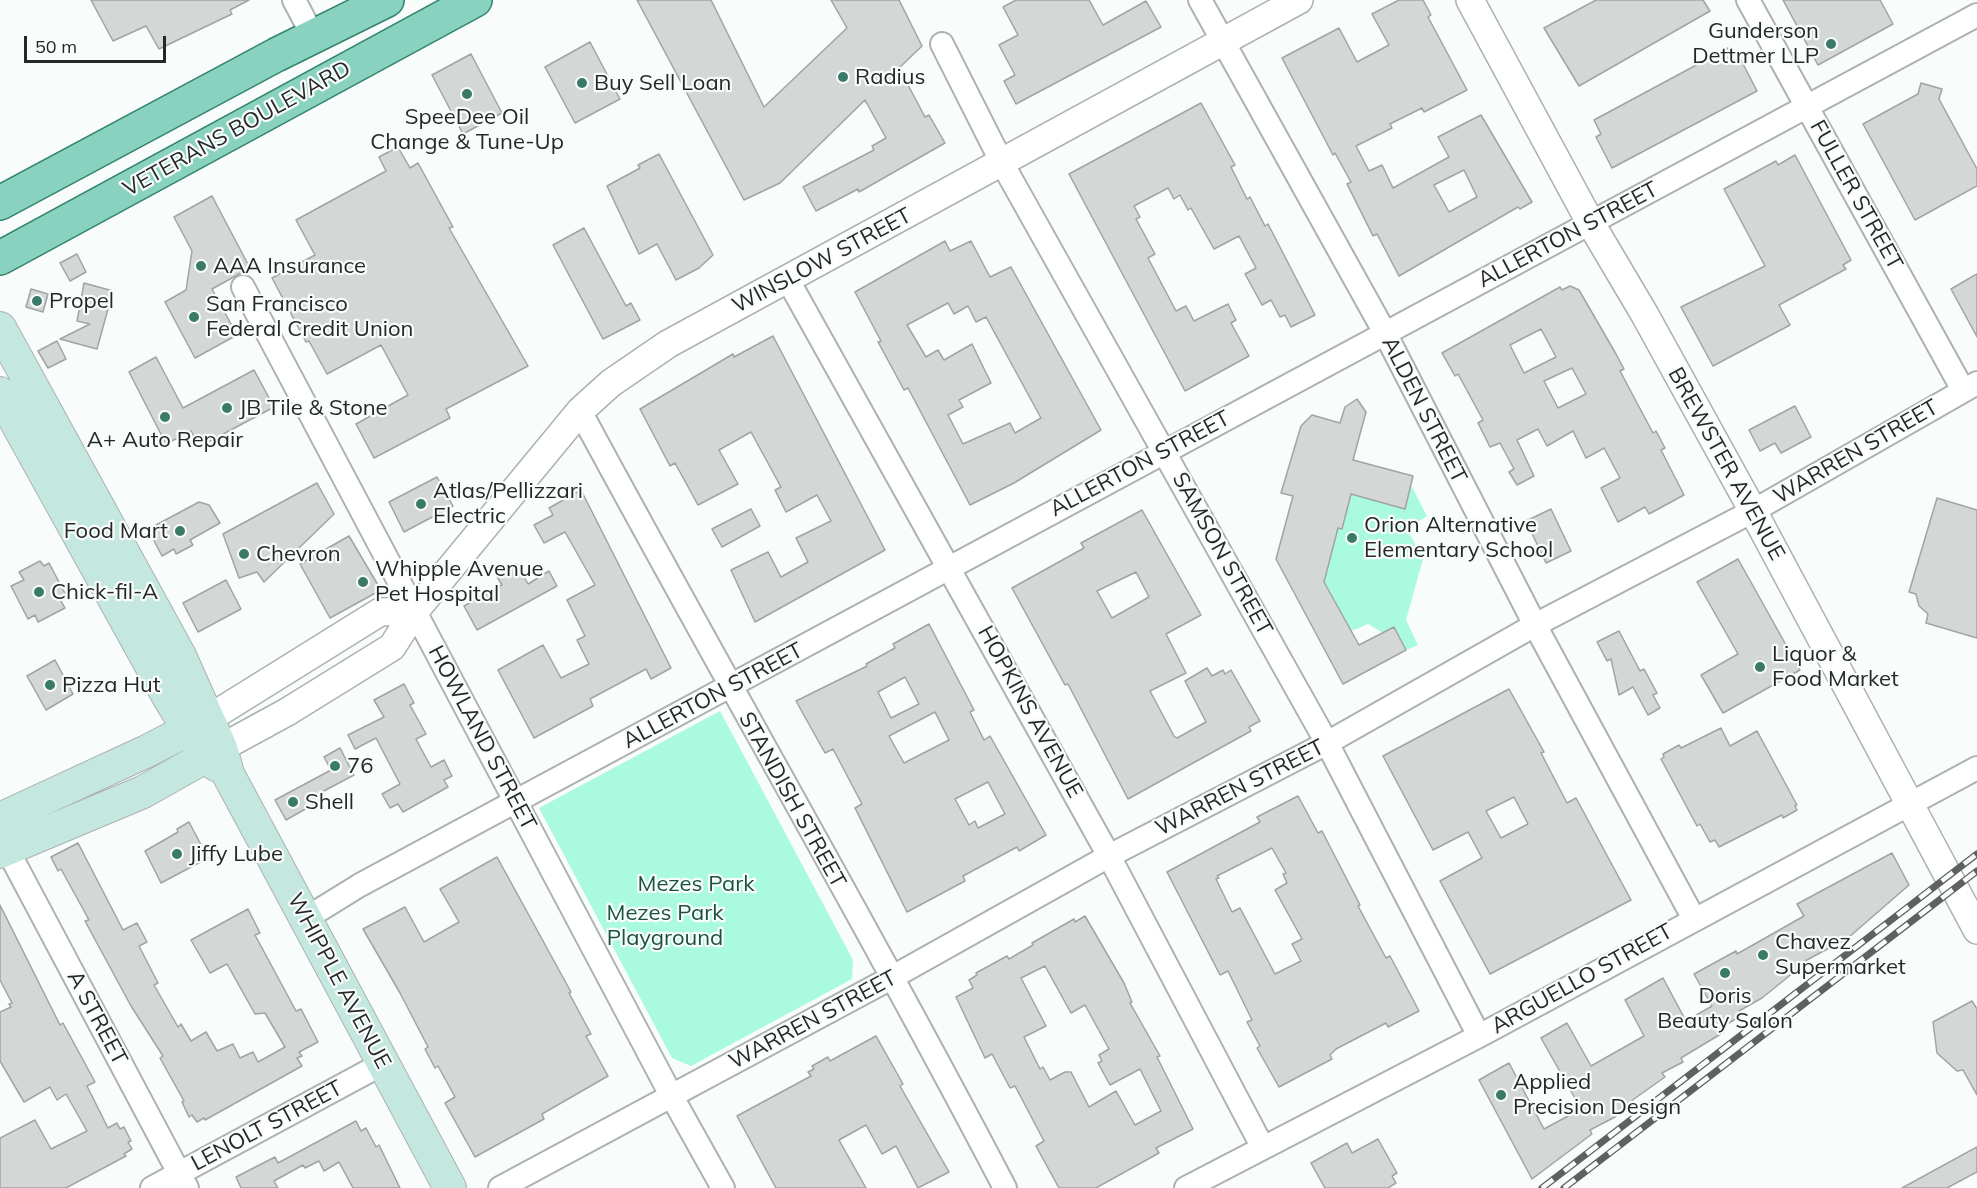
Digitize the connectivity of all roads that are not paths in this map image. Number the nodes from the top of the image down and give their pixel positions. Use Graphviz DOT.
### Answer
graph roads {
  1 [pos="294,0"];
  2 [pos="387,0"];
  3 [pos="475,0"];
  4 [pos="1200,0"];
  5 [pos="1299,0"];
  6 [pos="1470,0"];
  7 [pos="1748,0"];
  8 [pos="1977,15"];
  9 [pos="314,38"];
  10 [pos="1222,40"];
  11 [pos="942,44"];
  12 [pos="281,104"];
  13 [pos="1807,108"];
  14 [pos="1002,163"];
  15 [pos="0,202"];
  16 [pos="1590,222"];
  17 [pos="0,258"];
  18 [pos="788,280"];
  19 [pos="243,287"];
  20 [pos="0,328"];
  21 [pos="1385,333"];
  22 [pos="1970,386"];
  23 [pos="0,393"];
  24 [pos="580,411"];
  25 [pos="1165,450"];
  26 [pos="1753,511"];
  27 [pos="949,566"];
  28 [pos="415,610"];
  29 [pos="1535,625"];
  30 [pos="730,687"];
  31 [pos="198,724"];
  32 [pos="1327,743"];
  33 [pos="218,760"];
  34 [pos="1977,768"];
  35 [pos="516,802"];
  36 [pos="1911,805"];
  37 [pos="0,819"];
  38 [pos="4,851"];
  39 [pos="1109,856"];
  40 [pos="305,919"];
  41 [pos="1694,919"];
  42 [pos="1977,930"];
  43 [pos="891,978"];
  44 [pos="1479,1036"];
  45 [pos="382,1064"];
  46 [pos="670,1095"];
  47 [pos="1263,1148"];
  48 [pos="183,1181"];
  49 [pos="152,1188"];
  50 [pos="450,1188"];
  51 [pos="500,1188"];
  52 [pos="723,1188"];
  53 [pos="1005,1188"];
  54 [pos="1186,1188"];
  1 -- 9 [label="street"];
  2 -- 9 [label="main road, VETERANS BOULEVARD"];
  3 -- 12 [label="main road, VETERANS BOULEVARD"];
  4 -- 10 [label="street, ALDEN STREET"];
  5 -- 10 [label="street, WINSLOW STREET"];
  6 -- 16 [label="street, BREWSTER AVENUE"];
  7 -- 13 [label="street, FULLER STREET"];
  8 -- 13 [label="street, ALLERTON STREET"];
  9 -- 12 [label="main road"];
  9 -- 15 [label="main road, VETERANS BOULEVARD"];
  10 -- 14 [label="street, WINSLOW STREET"];
  10 -- 21 [label="street, ALDEN STREET"];
  11 -- 14 [label="street, SAMSON STREET"];
  12 -- 17 [label="main road, VETERANS BOULEVARD"];
  13 -- 16 [label="street, ALLERTON STREET"];
  13 -- 22 [label="street, FULLER STREET"];
  14 -- 18 [label="street, WINSLOW STREET"];
  14 -- 25 [label="street, SAMSON STREET"];
  16 -- 21 [label="street, ALLERTON STREET"];
  16 -- 26 [label="street, BREWSTER AVENUE"];
  18 -- 24 [label="street, WINSLOW STREET"];
  18 -- 27 [label="street, HOPKINS AVENUE"];
  19 -- 28 [label="street, HOWLAND STREET"];
  20 -- 31 [label="main road, WHIPPLE AVENUE"];
  21 -- 25 [label="street, ALLERTON STREET"];
  21 -- 29 [label="street, ALDEN STREET"];
  22 -- 26 [label="street, WARREN STREET"];
  23 -- 31 [label="main road, WHIPPLE AVENUE"];
  24 -- 28 [label="street, WINSLOW STREET"];
  24 -- 30 [label="street, STANDISH STREET"];
  25 -- 27 [label="street, ALLERTON STREET"];
  25 -- 32 [label="street, SAMSON STREET"];
  26 -- 29 [label="street, WARREN STREET"];
  26 -- 36 [label="street, BREWSTER AVENUE"];
  27 -- 30 [label="street, ALLERTON STREET"];
  27 -- 39 [label="street, HOPKINS AVENUE"];
  28 -- 31 [label="street"];
  28 -- 33 [label="street, WINSLOW STREET"];
  28 -- 35 [label="street, HOWLAND STREET"];
  29 -- 32 [label="street, WARREN STREET"];
  29 -- 41 [label="street, ALDEN STREET"];
  30 -- 35 [label="street, ALLERTON STREET"];
  30 -- 43 [label="street, STANDISH STREET"];
  31 -- 33 [label="main road, WHIPPLE AVENUE"];
  31 -- 37 [label="main road"];
  32 -- 39 [label="street, WARREN STREET"];
  32 -- 44 [label="street, SAMSON STREET"];
  33 -- 38 [label="main road"];
  33 -- 40 [label="main road, WHIPPLE AVENUE"];
  34 -- 36 [label="street, ARGUELLO STREET"];
  35 -- 40 [label="street, ALLERTON STREET"];
  35 -- 46 [label="street, HOWLAND STREET"];
  36 -- 41 [label="street, ARGUELLO STREET"];
  36 -- 42 [label="street, BREWSTER AVENUE"];
  38 -- 48 [label="street, A STREET"];
  39 -- 43 [label="street, WARREN STREET"];
  39 -- 47 [label="street, HOPKINS AVENUE"];
  40 -- 45 [label="main road, WHIPPLE AVENUE"];
  41 -- 44 [label="street, ARGUELLO STREET"];
  43 -- 46 [label="street, WARREN STREET"];
  43 -- 53 [label="street, STANDISH STREET"];
  44 -- 47 [label="street, ARGUELLO STREET"];
  45 -- 48 [label="street, LENOLT STREET"];
  45 -- 50 [label="main road, WHIPPLE AVENUE"];
  46 -- 51 [label="street, WARREN STREET"];
  46 -- 52 [label="street, HOWLAND STREET"];
  47 -- 54 [label="street, ARGUELLO STREET"];
  48 -- 49 [label="street, LENOLT STREET"];
}
